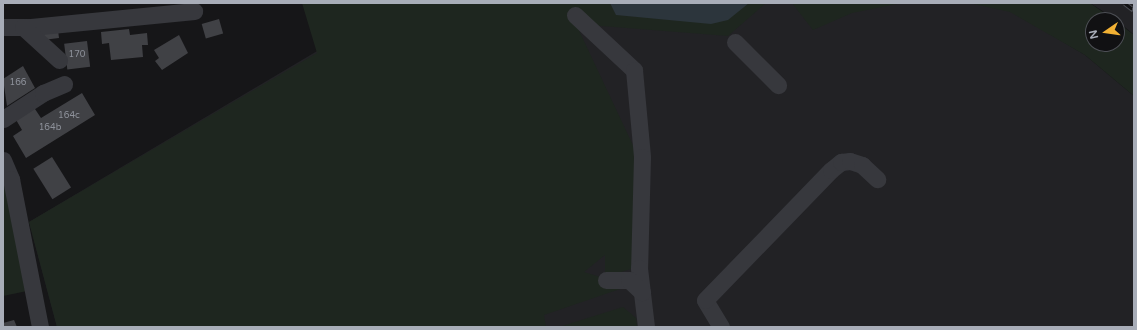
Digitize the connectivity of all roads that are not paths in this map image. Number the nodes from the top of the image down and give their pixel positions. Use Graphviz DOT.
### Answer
graph roads {
  1 [pos="194,11"];
  2 [pos="575,15"];
  3 [pos="3,26"];
  4 [pos="23,27"];
  5 [pos="735,42"];
  6 [pos="59,60"];
  7 [pos="64,84"];
  8 [pos="778,85"];
  9 [pos="3,119"];
  10 [pos="3,160"];
  11 [pos="877,180"];
  12 [pos="606,280"];
  13 [pos="642,292"];
  14 [pos="40,327"];
  15 [pos="646,327"];
  16 [pos="721,327"];
  1 -- 4 [label="street"];
  2 -- 13 [label="street"];
  3 -- 4 [label="street"];
  4 -- 6 [label="street"];
  5 -- 8 [label="street"];
  7 -- 9 [label="street"];
  10 -- 14 [label="street"];
  11 -- 16 [label="street"];
  12 -- 13 [label="street"];
  13 -- 15 [label="street"];
}
